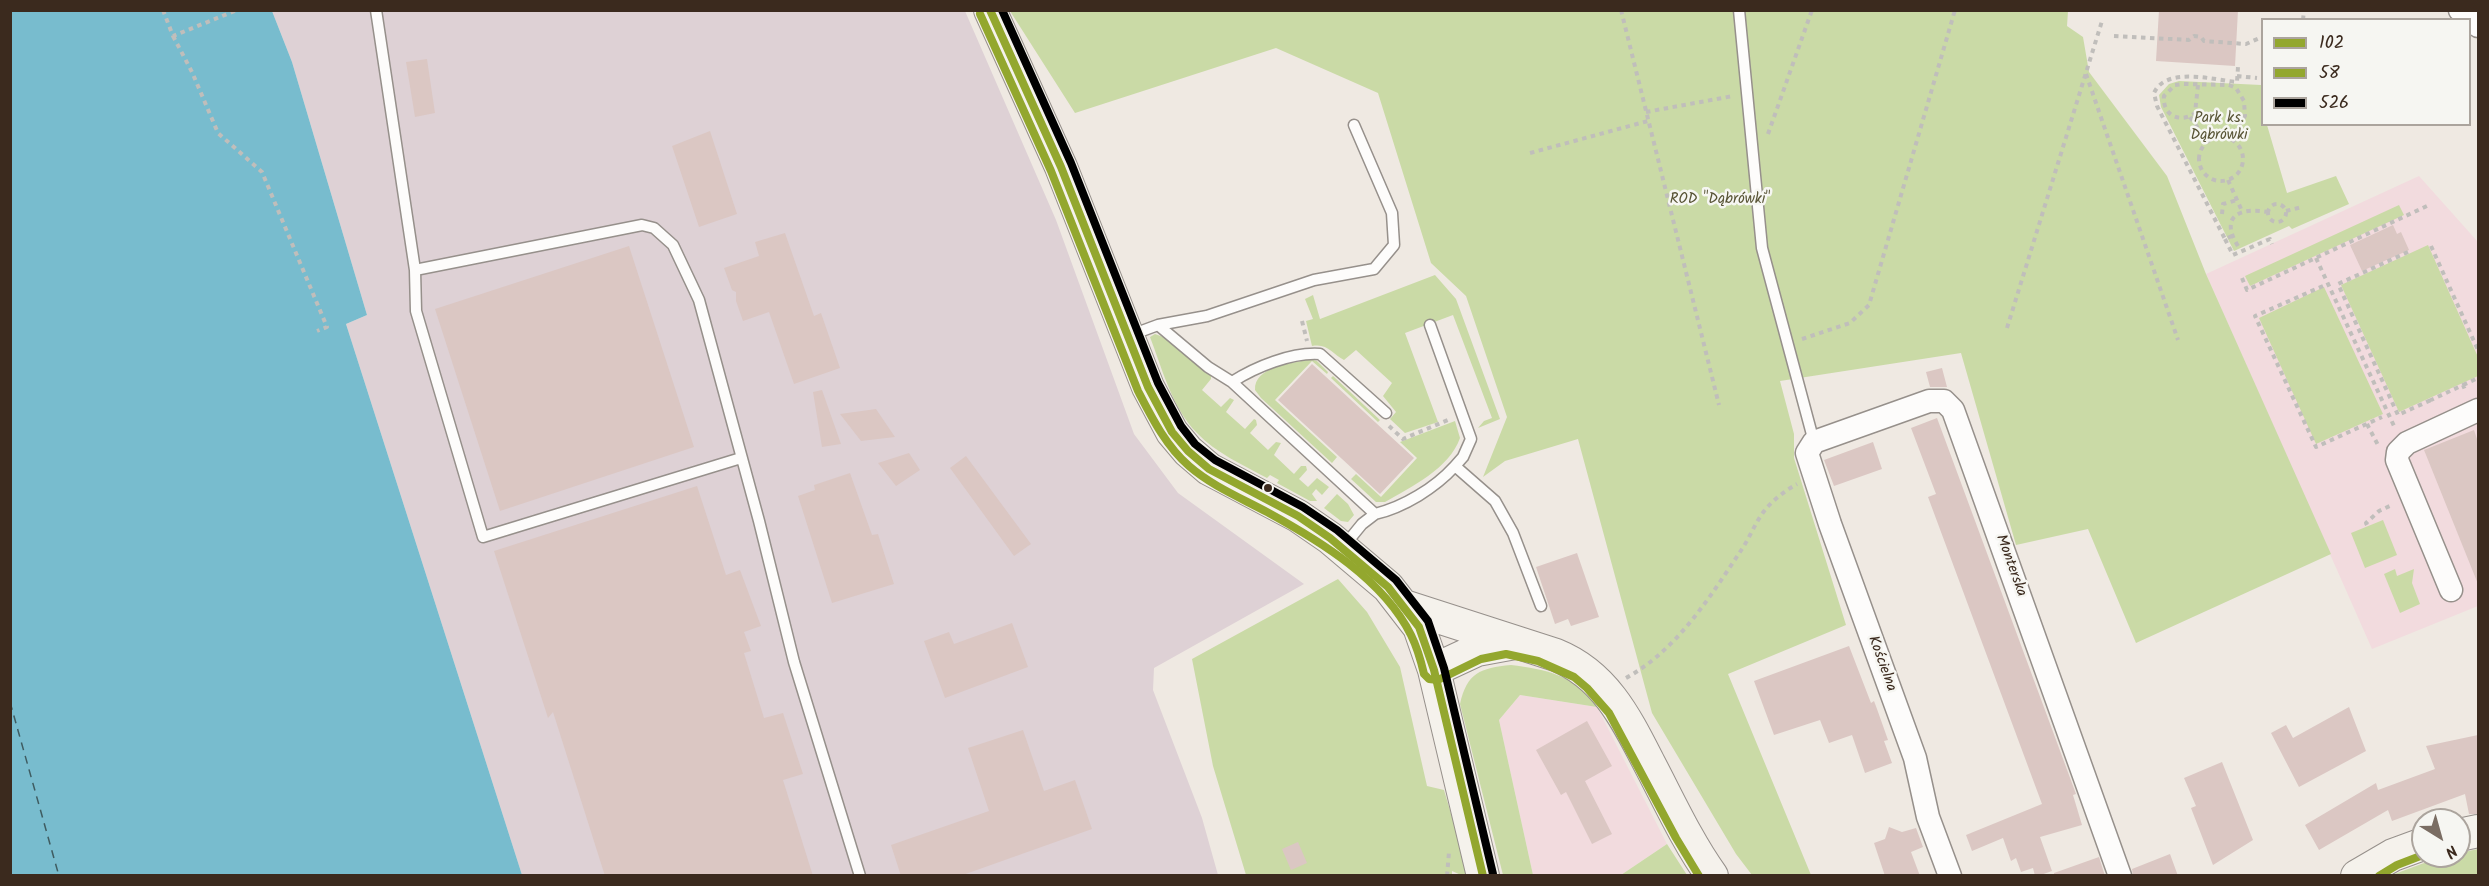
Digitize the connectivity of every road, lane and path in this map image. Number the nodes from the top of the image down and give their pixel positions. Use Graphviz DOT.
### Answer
graph roads {
  1 [pos="163,10"];
  2 [pos="237,10"];
  3 [pos="376,10"];
  4 [pos="990,10"];
  5 [pos="1621,10"];
  6 [pos="1739,10"];
  7 [pos="1812,10"];
  8 [pos="1955,10"];
  9 [pos="2102,21"];
  10 [pos="173,36"];
  11 [pos="2114,36"];
  12 [pos="2261,37"];
  13 [pos="2238,67"];
  14 [pos="2086,73"];
  15 [pos="2237,76"];
  16 [pos="2257,78"];
  17 [pos="2237,82"];
  18 [pos="2198,85"];
  19 [pos="2236,88"];
  20 [pos="1746,94"];
  21 [pos="1646,112"];
  22 [pos="2190,117"];
  23 [pos="1648,121"];
  24 [pos="1354,125"];
  25 [pos="2230,140"];
  26 [pos="2208,142"];
  27 [pos="1530,153"];
  28 [pos="1754,172"];
  29 [pos="2228,180"];
  30 [pos="2237,200"];
  31 [pos="2427,206"];
  32 [pos="2302,207"];
  33 [pos="2242,211"];
  34 [pos="2286,211"];
  35 [pos="2268,212"];
  36 [pos="2222,214"];
  37 [pos="2232,236"];
  38 [pos="2225,239"];
  39 [pos="2272,244"];
  40 [pos="2238,246"];
  41 [pos="2431,246"];
  42 [pos="2408,252"];
  43 [pos="2316,258"];
  44 [pos="415,270"];
  45 [pos="2242,278"];
  46 [pos="2323,286"];
  47 [pos="1302,321"];
  48 [pos="1158,325"];
  49 [pos="1430,325"];
  50 [pos="2007,328"];
  51 [pos="317,331"];
  52 [pos="1128,336"];
  53 [pos="2178,340"];
  54 [pos="1788,344"];
  55 [pos="1309,348"];
  56 [pos="2478,350"];
  57 [pos="2478,378"];
  58 [pos="1232,382"];
  59 [pos="2463,386"];
  60 [pos="2431,399"];
  61 [pos="1719,405"];
  62 [pos="2478,410"];
  63 [pos="1386,413"];
  64 [pos="1462,413"];
  65 [pos="2382,417"];
  66 [pos="1406,437"];
  67 [pos="2407,443"];
  68 [pos="1812,456"];
  69 [pos="741,458"];
  70 [pos="1455,466"];
  71 [pos="2412,496"];
  72 [pos="1375,514"];
  73 [pos="2367,525"];
  74 [pos="1342,548"];
  75 [pos="2451,590"];
  76 [pos="1404,606"];
  77 [pos="1541,606"];
  78 [pos="1521,644"];
  79 [pos="1434,670"];
  80 [pos="1617,682"];
  81 [pos="2411,848"];
  82 [pos="860,876"];
  83 [pos="1483,876"];
  84 [pos="1712,876"];
  85 [pos="1950,876"];
  86 [pos="2120,876"];
  87 [pos="2357,876"];
  1 -- 10 [label="path"];
  2 -- 10 [label="path"];
  3 -- 44 [label="lane"];
  4 -- 52 [label="street"];
  5 -- 21 [label="path"];
  6 -- 20 [label="lane"];
  7 -- 28 [label="path"];
  8 -- 54 [label="path"];
  9 -- 14 [label="path"];
  10 -- 51 [label="path"];
  11 -- 12 [label="path"];
  13 -- 15 [label="path"];
  14 -- 50 [label="path"];
  14 -- 53 [label="path"];
  15 -- 16 [label="path"];
  15 -- 17 [label="path"];
  17 -- 19 [label="path"];
  17 -- 38 [label="path"];
  18 -- 19 [label="path"];
  18 -- 22 [label="path"];
  18 -- 22 [label="path"];
  19 -- 25 [label="path"];
  20 -- 21 [label="path"];
  20 -- 28 [label="lane"];
  21 -- 23 [label="path"];
  22 -- 26 [label="path"];
  23 -- 27 [label="path"];
  23 -- 61 [label="path"];
  24 -- 48 [label="lane"];
  25 -- 26 [label="path"];
  25 -- 29 [label="path"];
  26 -- 29 [label="path"];
  28 -- 54 [label="lane"];
  29 -- 30 [label="path"];
  30 -- 33 [label="path"];
  30 -- 36 [label="path"];
  31 -- 43 [label="path"];
  32 -- 34 [label="path"];
  33 -- 35 [label="path"];
  33 -- 37 [label="path"];
  34 -- 35 [label="path"];
  34 -- 35 [label="path"];
  37 -- 38 [label="path"];
  37 -- 40 [label="path"];
  38 -- 39 [label="path"];
  41 -- 56 [label="path"];
  42 -- 60 [label="path"];
  43 -- 45 [label="path"];
  43 -- 67 [label="path"];
  44 -- 69 [label="lane"];
  44 -- 69 [label="lane"];
  46 -- 65 [label="path"];
  47 -- 55 [label="path"];
  48 -- 52 [label="lane"];
  48 -- 58 [label="lane"];
  49 -- 64 [label="lane"];
  52 -- 74 [label="street"];
  54 -- 68 [label="lane"];
  57 -- 59 [label="path"];
  58 -- 63 [label="lane"];
  58 -- 72 [label="lane"];
  62 -- 67 [label="street"];
  64 -- 66 [label="path"];
  64 -- 70 [label="lane"];
  67 -- 71 [label="street"];
  68 -- 80 [label="path"];
  68 -- 85 [label="street, Kościelna"];
  68 -- 86 [label="street, Monterska"];
  69 -- 82 [label="lane"];
  70 -- 72 [label="lane"];
  70 -- 77 [label="lane"];
  71 -- 73 [label="path"];
  71 -- 75 [label="street"];
  72 -- 74 [label="lane"];
  74 -- 76 [label="street"];
  76 -- 78 [label="street"];
  76 -- 79 [label="street"];
  78 -- 79 [label="street"];
  78 -- 84 [label="street"];
  79 -- 83 [label="street"];
  81 -- 87 [label="street"];
}
